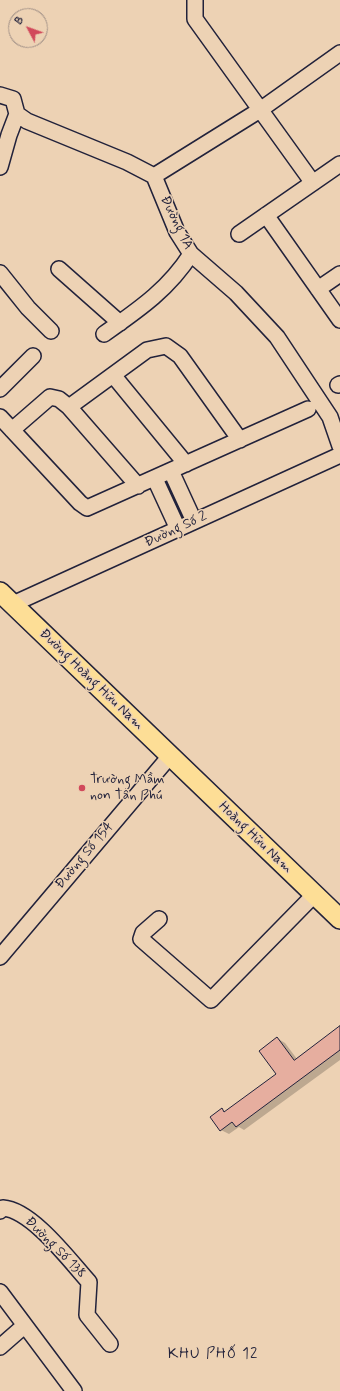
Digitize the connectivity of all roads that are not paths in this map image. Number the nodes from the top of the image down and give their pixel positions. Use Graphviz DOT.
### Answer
graph roads {
  1 [pos="195,0"];
  2 [pos="340,53"];
  3 [pos="0,95"];
  4 [pos="260,110"];
  5 [pos="17,114"];
  6 [pos="340,164"];
  7 [pos="0,168"];
  8 [pos="154,176"];
  9 [pos="313,183"];
  10 [pos="266,215"];
  11 [pos="239,234"];
  12 [pos="191,254"];
  13 [pos="59,269"];
  14 [pos="0,273"];
  15 [pos="340,274"];
  16 [pos="318,289"];
  17 [pos="340,320"];
  18 [pos="120,323"];
  19 [pos="51,331"];
  20 [pos="104,334"];
  21 [pos="33,356"];
  22 [pos="113,375"];
  23 [pos="0,389"];
  24 [pos="69,407"];
  25 [pos="308,409"];
  26 [pos="0,417"];
  27 [pos="12,430"];
  28 [pos="240,440"];
  29 [pos="340,446"];
  30 [pos="333,458"];
  31 [pos="186,464"];
  32 [pos="340,468"];
  33 [pos="171,471"];
  34 [pos="155,479"];
  35 [pos="138,486"];
  36 [pos="194,522"];
  37 [pos="178,529"];
  38 [pos="6,598"];
  39 [pos="170,756"];
  40 [pos="314,895"];
  41 [pos="159,918"];
  42 [pos="340,919"];
  43 [pos="0,957"];
  44 [pos="0,1211"];
  45 [pos="0,1292"];
  46 [pos="24,1326"];
  47 [pos="110,1344"];
  48 [pos="0,1347"];
  49 [pos="74,1391"];
  1 -- 4 [label="street"];
  2 -- 4 [label="street"];
  3 -- 5 [label="street"];
  4 -- 8 [label="street"];
  4 -- 9 [label="street"];
  5 -- 7 [label="street"];
  5 -- 8 [label="street"];
  6 -- 9 [label="street"];
  8 -- 12 [label="street, Đường 1A"];
  9 -- 10 [label="street"];
  10 -- 11 [label="street"];
  10 -- 16 [label="street"];
  12 -- 18 [label="street"];
  12 -- 29 [label="street, Đường 1A"];
  13 -- 18 [label="street"];
  14 -- 19 [label="street"];
  15 -- 16 [label="street"];
  16 -- 17 [label="street"];
  18 -- 20 [label="street"];
  21 -- 23 [label="street"];
  22 -- 24 [label="street"];
  22 -- 28 [label="street"];
  22 -- 31 [label="street"];
  24 -- 27 [label="street"];
  24 -- 35 [label="street"];
  25 -- 28 [label="street"];
  26 -- 27 [label="street"];
  27 -- 35 [label="street"];
  28 -- 31 [label="street"];
  30 -- 32 [label="street"];
  30 -- 36 [label="street, Đường Số 2"];
  31 -- 33 [label="street"];
  33 -- 34 [label="street"];
  33 -- 36 [label="street"];
  34 -- 35 [label="street"];
  34 -- 37 [label="street"];
  36 -- 37 [label="street, Đường Số 2"];
  37 -- 38 [label="street, Đường Số 2"];
  38 -- 39 [label="main road, Đường Hoàng Hữu Nam"];
  39 -- 40 [label="main road, Hoàng Hữu Nam"];
  39 -- 43 [label="street, Đường Số 154"];
  40 -- 41 [label="street"];
  40 -- 42 [label="main road, Hoàng Hữu Nam"];
  44 -- 47 [label="street, Đường Số 138"];
  45 -- 46 [label="street"];
  46 -- 48 [label="street"];
  46 -- 49 [label="street"];
}
